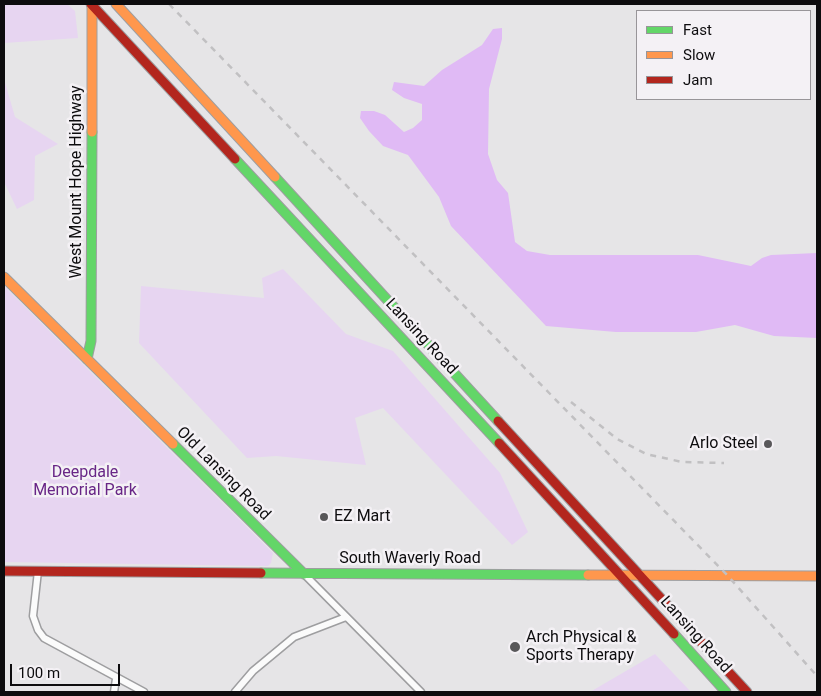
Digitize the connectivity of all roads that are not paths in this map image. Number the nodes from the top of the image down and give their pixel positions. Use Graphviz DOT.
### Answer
graph roads {
  1 [pos="92,4"];
  2 [pos="116,4"];
  3 [pos="4,277"];
  4 [pos="87,359"];
  5 [pos="38,571"];
  6 [pos="4,572"];
  7 [pos="304,574"];
  8 [pos="620,574"];
  9 [pos="639,574"];
  10 [pos="817,576"];
  11 [pos="346,617"];
  12 [pos="116,679"];
  13 [pos="237,689"];
  14 [pos="114,692"];
  15 [pos="144,692"];
  16 [pos="228,692"];
  17 [pos="421,692"];
  18 [pos="726,692"];
  19 [pos="747,692"];
  1 -- 4 [label="main road, West Mount Hope Highway"];
  1 -- 8 [label="main road, Lansing Road"];
  2 -- 9 [label="main road, Lansing Road"];
  3 -- 4 [label="main road, Old Lansing Road"];
  4 -- 7 [label="main road, Old Lansing Road"];
  5 -- 6 [label="main road, South Waverly Road"];
  5 -- 7 [label="main road, South Waverly Road"];
  5 -- 12 [label="street"];
  7 -- 8 [label="main road, South Waverly Road"];
  7 -- 11 [label="street, Old Lansing Road"];
  8 -- 9 [label="main road, South Waverly Road"];
  8 -- 18 [label="main road, Lansing Road"];
  9 -- 10 [label="main road, South Waverly Road"];
  9 -- 19 [label="main road, Lansing Road"];
  11 -- 13 [label="street"];
  11 -- 17 [label="street, Old Lansing Road"];
  12 -- 14 [label="street"];
  12 -- 15 [label="street"];
  13 -- 16 [label="street"];
}
